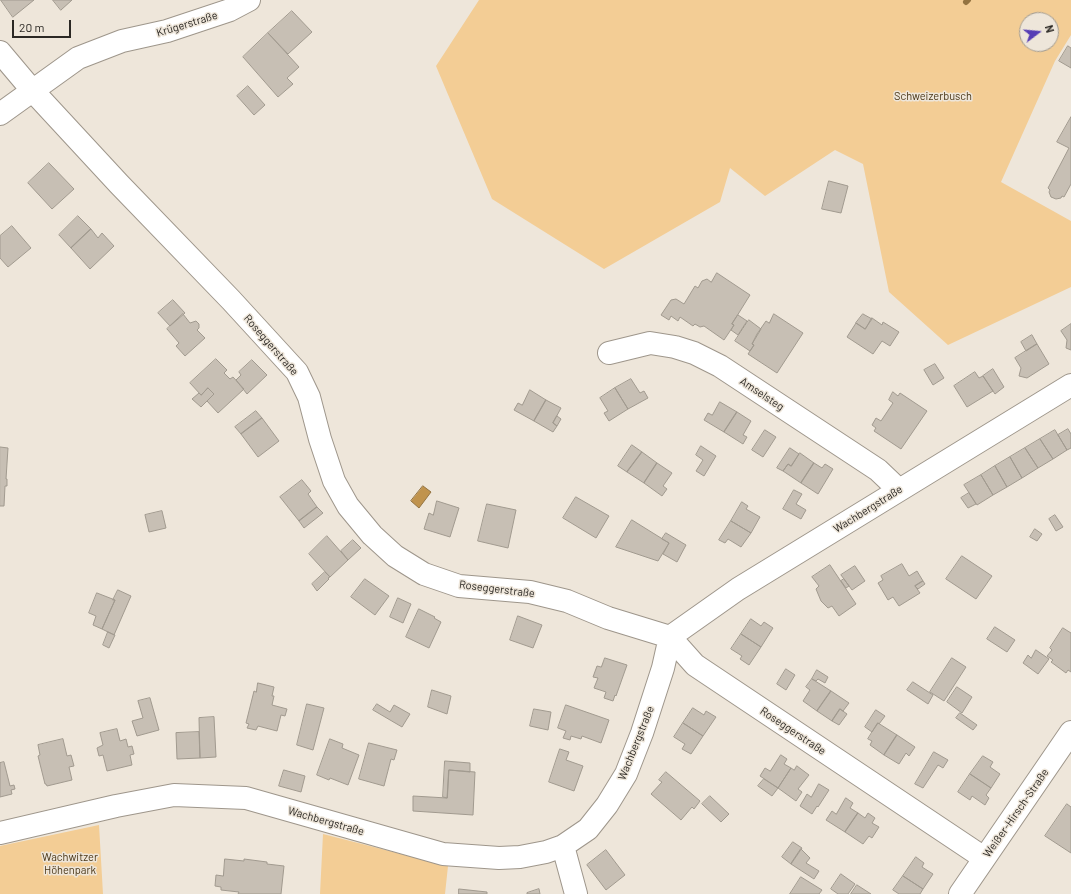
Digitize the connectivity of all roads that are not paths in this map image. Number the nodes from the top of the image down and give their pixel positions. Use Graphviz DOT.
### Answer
graph roads {
  1 [pos="249,0"];
  2 [pos="0,52"];
  3 [pos="32,90"];
  4 [pos="0,114"];
  5 [pos="609,353"];
  6 [pos="1071,385"];
  7 [pos="899,490"];
  8 [pos="670,637"];
  9 [pos="1071,732"];
  10 [pos="0,833"];
  11 [pos="563,846"];
  12 [pos="984,858"];
  13 [pos="576,894"];
  14 [pos="960,894"];
  1 -- 3 [label="street, Krügerstraße"];
  2 -- 3 [label="street, Roseggerstraße"];
  3 -- 4 [label="street, Krügerstraße"];
  3 -- 8 [label="street, Roseggerstraße"];
  5 -- 7 [label="street, Amselsteg"];
  6 -- 7 [label="street, Wachbergstraße"];
  7 -- 8 [label="street, Wachbergstraße"];
  8 -- 11 [label="street, Wachbergstraße"];
  8 -- 12 [label="street, Roseggerstraße"];
  9 -- 12 [label="street, Weißer-Hirsch-Straße"];
  10 -- 11 [label="street, Wachbergstraße"];
  11 -- 13 [label="street"];
  12 -- 14 [label="street, Weißer-Hirsch-Straße"];
}
